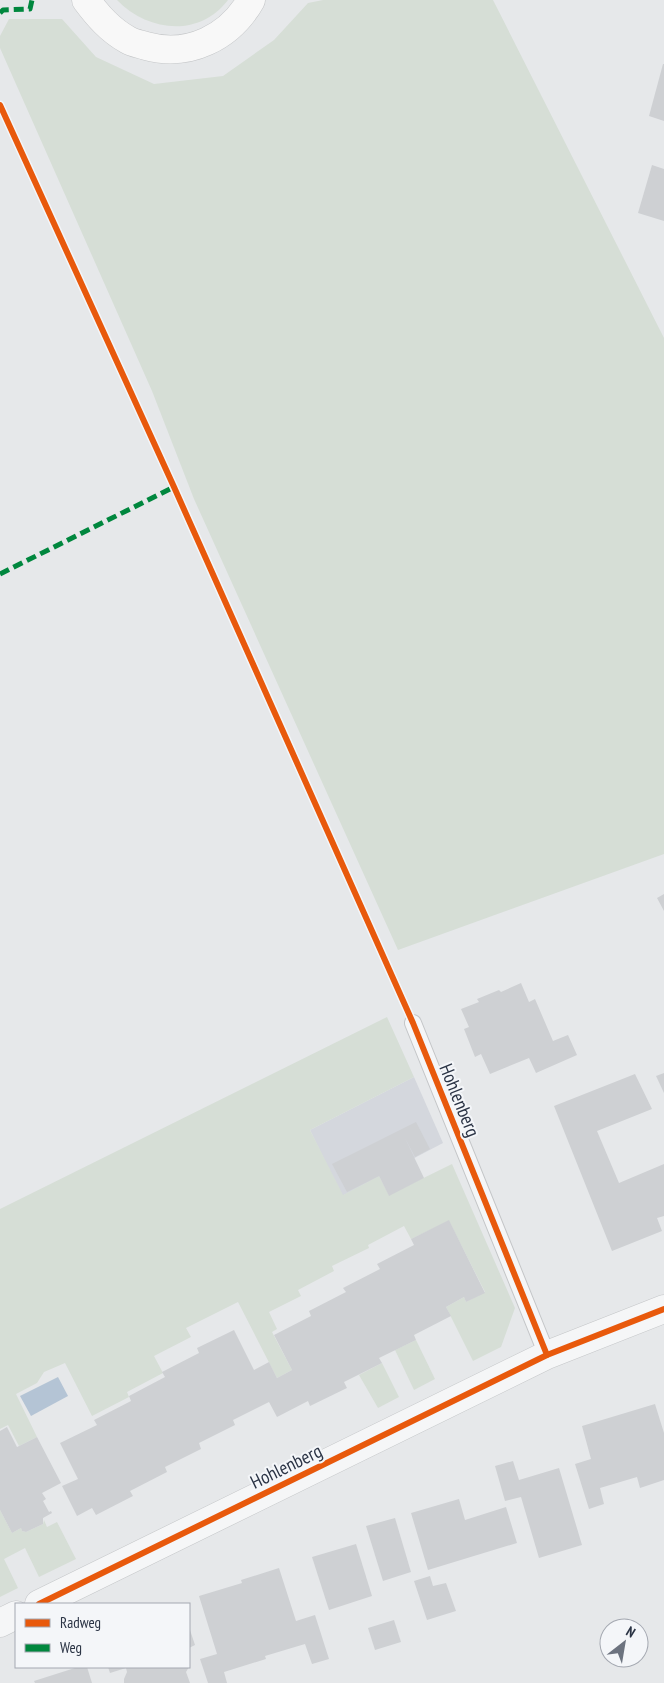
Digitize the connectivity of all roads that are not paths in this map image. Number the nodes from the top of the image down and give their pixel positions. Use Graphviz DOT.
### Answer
graph roads {
  1 [pos="86,0"];
  2 [pos="251,0"];
  3 [pos="413,1023"];
  4 [pos="664,1309"];
  5 [pos="547,1355"];
  6 [pos="41,1603"];
  7 [pos="15,1616"];
  8 [pos="0,1623"];
  1 -- 2 [label="street"];
  3 -- 5 [label="lane, Hohlenberg"];
  4 -- 5 [label="street, Hohlenberg"];
  5 -- 6 [label="street, Hohlenberg"];
  7 -- 8 [label="street"];
}
